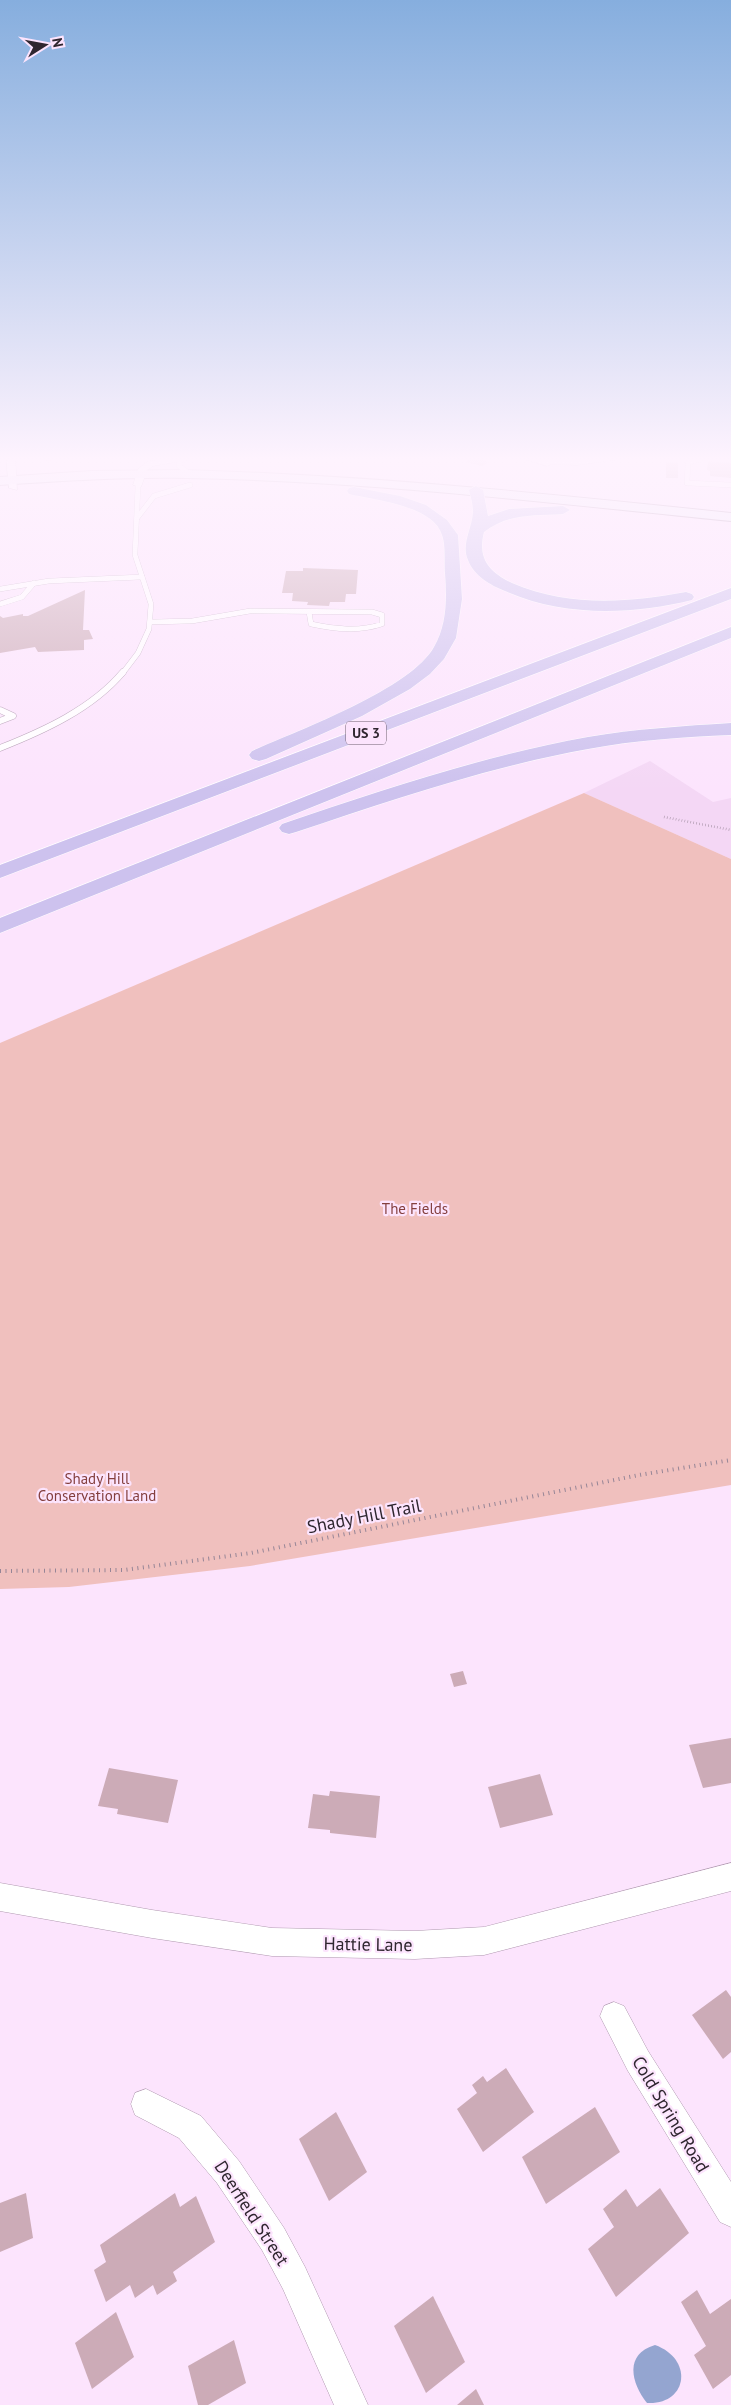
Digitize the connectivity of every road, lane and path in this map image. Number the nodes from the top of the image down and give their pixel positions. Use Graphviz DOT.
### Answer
graph roads {
  1 [pos="139,567"];
  2 [pos="451,567"];
  3 [pos="480,567"];
  4 [pos="142,576"];
  5 [pos="34,583"];
  6 [pos="731,586"];
  7 [pos="0,589"];
  8 [pos="731,593"];
  9 [pos="0,604"];
  10 [pos="309,612"];
  11 [pos="150,622"];
  12 [pos="182,622"];
  13 [pos="731,632"];
  14 [pos="0,710"];
  15 [pos="0,721"];
  16 [pos="731,729"];
  17 [pos="0,748"];
  18 [pos="664,817"];
  19 [pos="731,830"];
  20 [pos="47,854"];
  21 [pos="0,872"];
  22 [pos="64,900"];
  23 [pos="0,926"];
  24 [pos="731,1460"];
  25 [pos="0,1571"];
  26 [pos="731,1877"];
  27 [pos="0,1897"];
  28 [pos="614,2016"];
  29 [pos="146,2104"];
  30 [pos="731,2211"];
  31 [pos="351,2405"];
  1 -- 4 [label="lane"];
  2 -- 20 [label="highway"];
  3 -- 6 [label="highway"];
  4 -- 5 [label="lane"];
  4 -- 11 [label="lane"];
  5 -- 7 [label="lane"];
  5 -- 9 [label="lane"];
  8 -- 20 [label="highway, US 3"];
  10 -- 10 [label="lane"];
  10 -- 12 [label="lane"];
  11 -- 12 [label="lane"];
  11 -- 17 [label="lane"];
  13 -- 22 [label="highway"];
  14 -- 15 [label="lane"];
  16 -- 22 [label="highway"];
  18 -- 19 [label="path"];
  20 -- 21 [label="highway, US 3"];
  22 -- 23 [label="highway"];
  24 -- 25 [label="path, Shady Hill Trail"];
  26 -- 27 [label="street, Hattie Lane"];
  28 -- 30 [label="street, Cold Spring Road"];
  29 -- 31 [label="street, Deerfield Street"];
}
